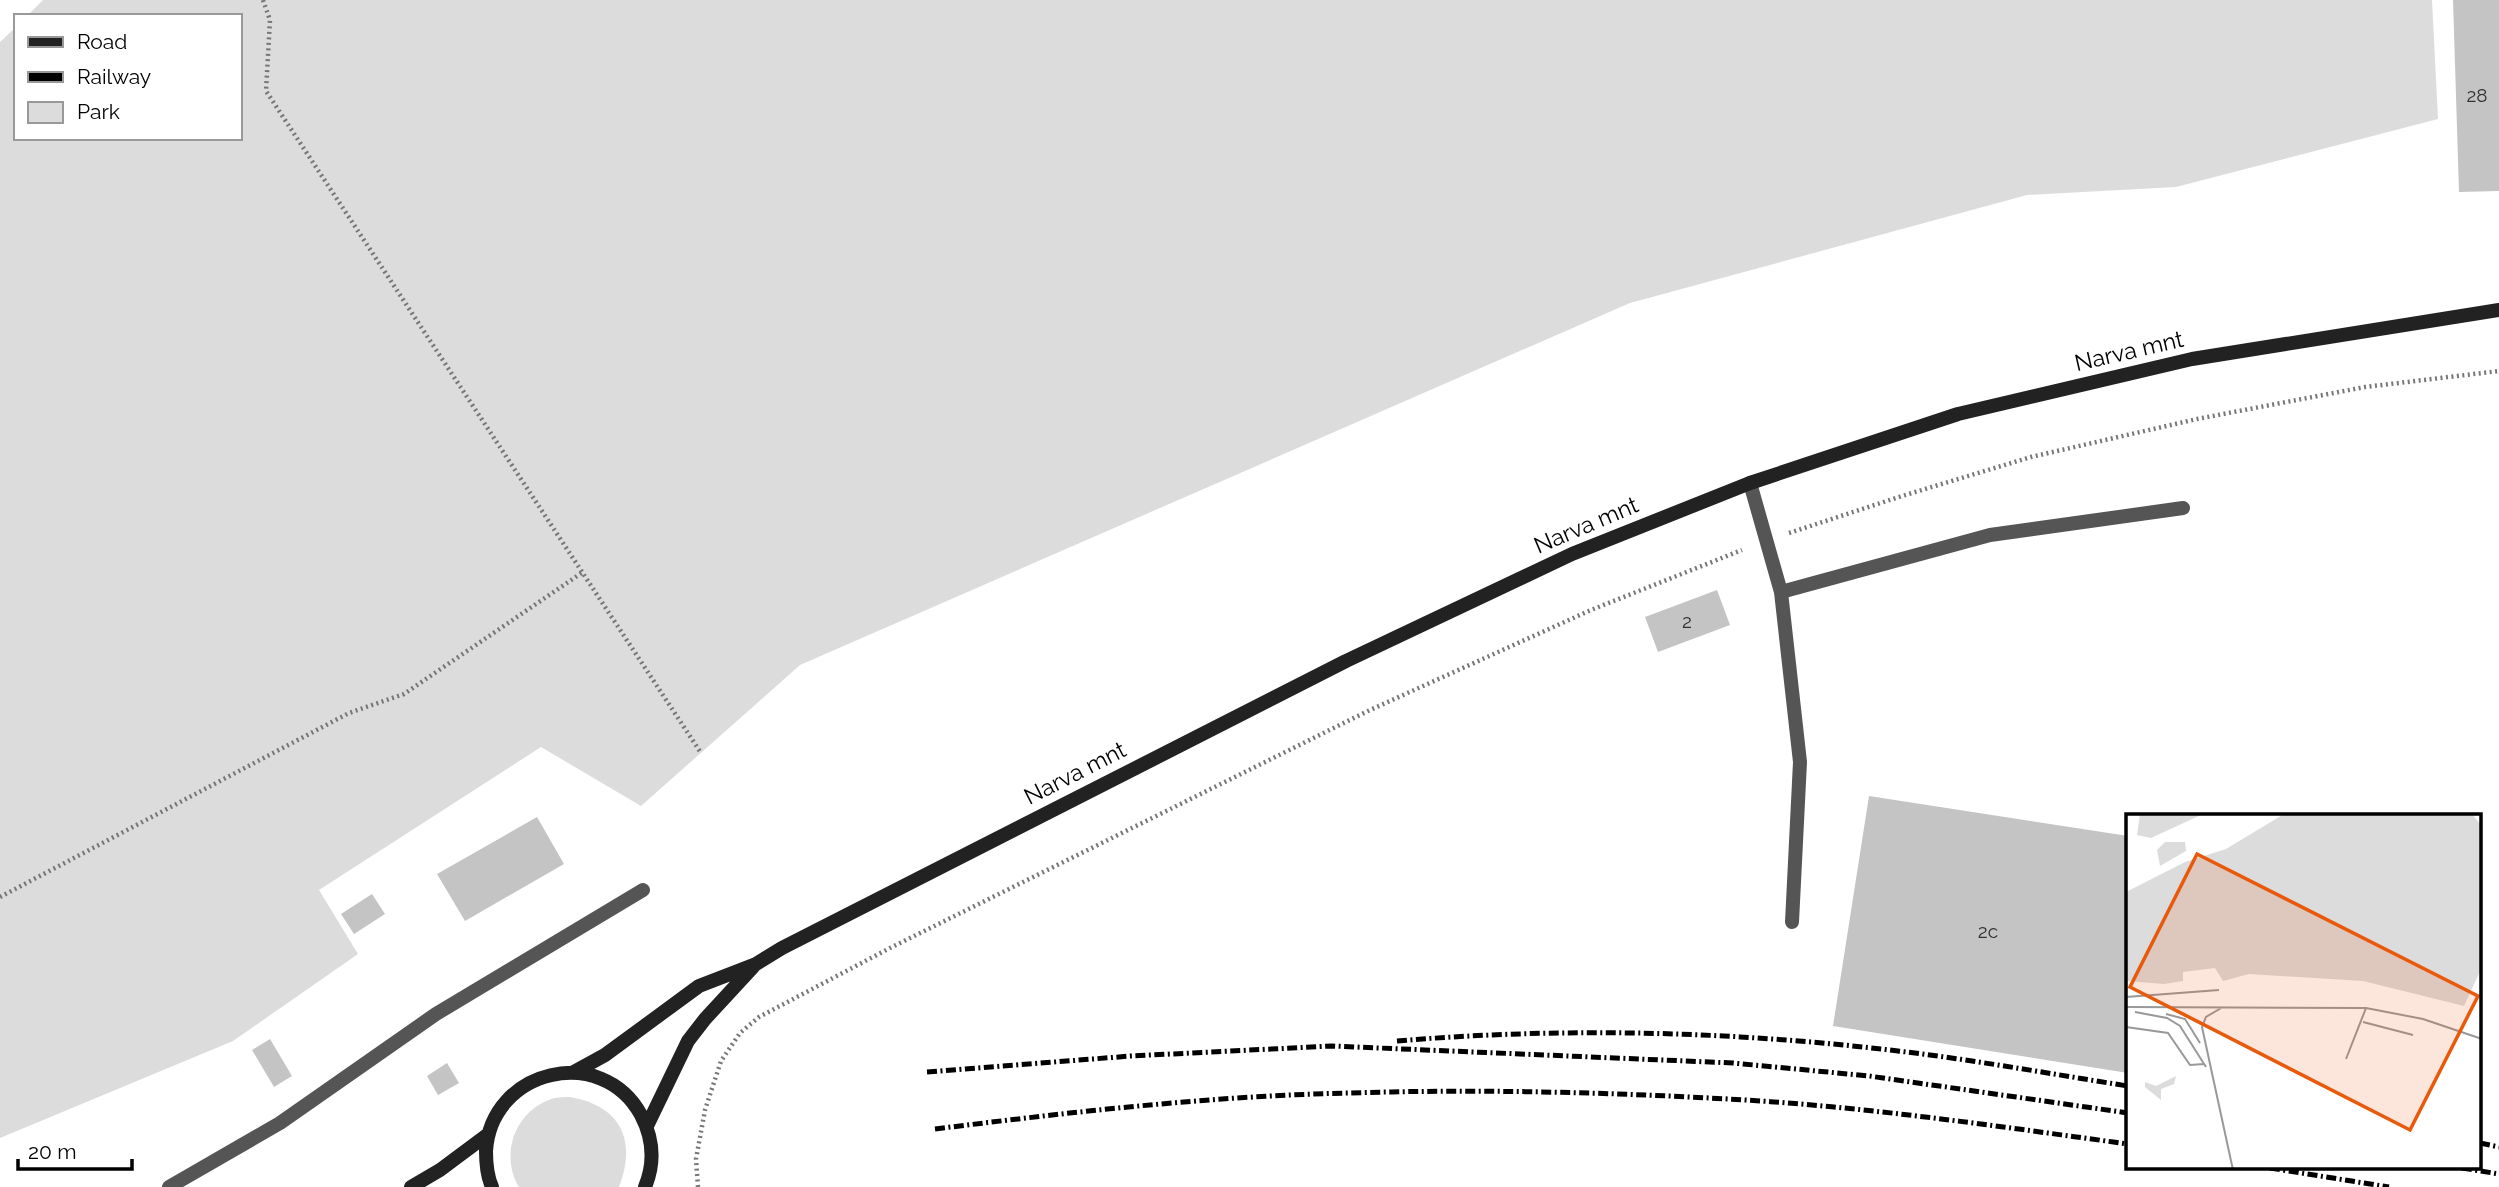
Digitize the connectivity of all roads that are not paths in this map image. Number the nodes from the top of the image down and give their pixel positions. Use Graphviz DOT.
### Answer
graph roads {
  1 [pos="2499,310"];
  2 [pos="1750,483"];
  3 [pos="2183,508"];
  4 [pos="1781,592"];
  5 [pos="643,890"];
  6 [pos="1792,922"];
  7 [pos="756,964"];
  8 [pos="574,1072"];
  9 [pos="647,1126"];
  10 [pos="488,1135"];
  11 [pos="649,1184"];
  12 [pos="169,1187"];
  13 [pos="411,1187"];
  14 [pos="492,1187"];
  1 -- 2 [label="main road, Narva mnt"];
  2 -- 4 [label="lane"];
  2 -- 7 [label="main road, Narva mnt"];
  3 -- 4 [label="lane"];
  4 -- 6 [label="lane"];
  5 -- 12 [label="lane"];
  7 -- 8 [label="main road, Narva mnt"];
  7 -- 9 [label="main road, Narva mnt"];
  8 -- 9 [label="main road, Narva mnt"];
  8 -- 10 [label="main road, Narva mnt"];
  9 -- 11 [label="main road, Narva mnt"];
  10 -- 13 [label="main road, Narva mnt"];
  10 -- 14 [label="main road, Narva mnt"];
}
